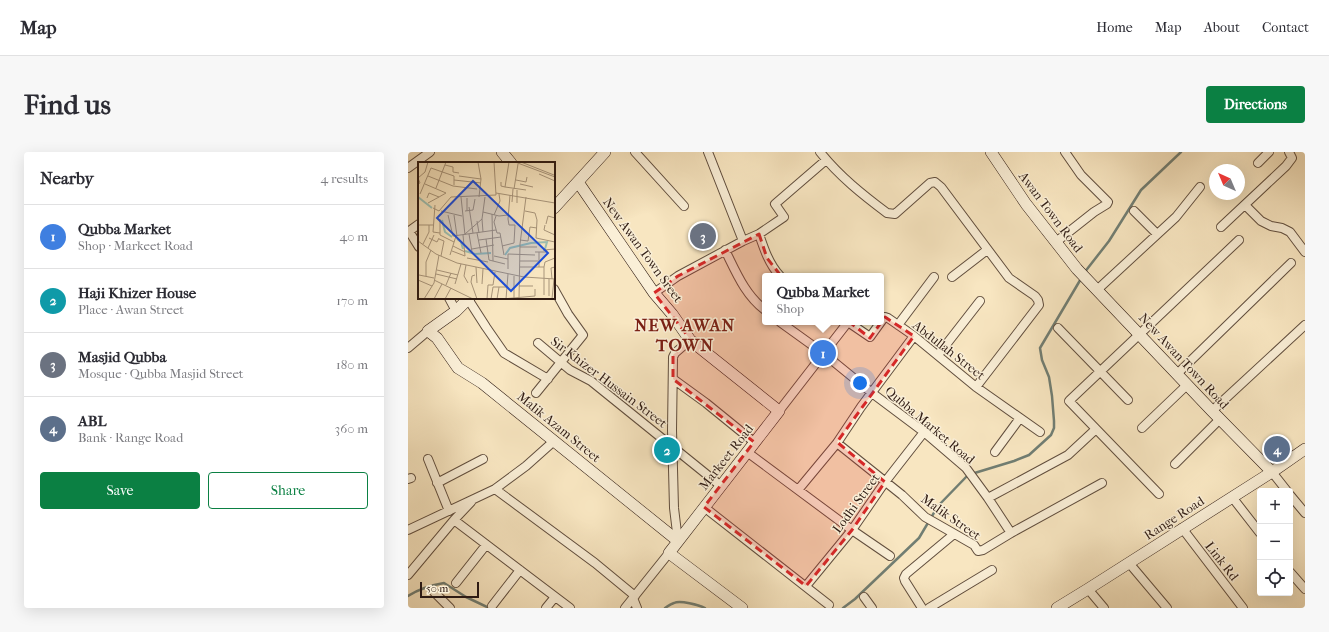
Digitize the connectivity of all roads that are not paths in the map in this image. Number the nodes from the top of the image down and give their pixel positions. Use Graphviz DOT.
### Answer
graph roads {
  1 [pos="430,152"];
  2 [pos="502,152"];
  3 [pos="605,152"];
  4 [pos="635,152"];
  5 [pos="708,152"];
  6 [pos="820,152"];
  7 [pos="990,152"];
  8 [pos="1065,152"];
  9 [pos="1268,152"];
  10 [pos="1289,152"];
  11 [pos="826,160"];
  12 [pos="510,162"];
  13 [pos="1258,162"];
  14 [pos="408,168"];
  15 [pos="578,182"];
  16 [pos="1200,187"];
  17 [pos="1245,205"];
  18 [pos="684,206"];
  19 [pos="555,207"];
  20 [pos="1134,211"];
  21 [pos="418,225"];
  22 [pos="1221,227"];
  23 [pos="409,232"];
  24 [pos="759,234"];
  25 [pos="1157,234"];
  26 [pos="1239,240"];
  27 [pos="742,241"];
  28 [pos="1056,242"];
  29 [pos="418,246"];
  30 [pos="726,250"];
  31 [pos="987,250"];
  32 [pos="1305,252"];
  33 [pos="1291,263"];
  34 [pos="1077,269"];
  35 [pos="777,273"];
  36 [pos="934,277"];
  37 [pos="952,277"];
  38 [pos="1097,290"];
  39 [pos="555,291"];
  40 [pos="654,293"];
  41 [pos="450,299"];
  42 [pos="468,299"];
  43 [pos="470,299"];
  44 [pos="980,301"];
  45 [pos="762,308"];
  46 [pos="456,311"];
  47 [pos="884,320"];
  48 [pos="784,325"];
  49 [pos="846,325"];
  50 [pos="852,325"];
  51 [pos="880,325"];
  52 [pos="898,325"];
  53 [pos="1305,325"];
  54 [pos="1058,328"];
  55 [pos="428,331"];
  56 [pos="1141,334"];
  57 [pos="914,336"];
  58 [pos="690,340"];
  59 [pos="538,343"];
  60 [pos="408,348"];
  61 [pos="823,354"];
  62 [pos="938,355"];
  63 [pos="561,363"];
  64 [pos="1101,372"];
  65 [pos="1177,374"];
  66 [pos="548,379"];
  67 [pos="673,379"];
  68 [pos="1187,385"];
  69 [pos="976,386"];
  70 [pos="872,392"];
  71 [pos="536,393"];
  72 [pos="1128,400"];
  73 [pos="779,410"];
  74 [pos="1216,415"];
  75 [pos="1020,418"];
  76 [pos="1142,428"];
  77 [pos="1096,429"];
  78 [pos="924,432"];
  79 [pos="1040,432"];
  80 [pos="554,441"];
  81 [pos="754,442"];
  82 [pos="837,443"];
  83 [pos="673,446"];
  84 [pos="1305,449"];
  85 [pos="747,452"];
  86 [pos="995,452"];
  87 [pos="483,459"];
  88 [pos="428,460"];
  89 [pos="1175,464"];
  90 [pos="1272,472"];
  91 [pos="885,482"];
  92 [pos="437,483"];
  93 [pos="1102,483"];
  94 [pos="721,486"];
  95 [pos="494,488"];
  96 [pos="1285,488"];
  97 [pos="798,490"];
  98 [pos="1158,494"];
  99 [pos="1232,497"];
  100 [pos="475,498"];
  101 [pos="988,498"];
  102 [pos="1293,498"];
  103 [pos="704,507"];
  104 [pos="448,510"];
  105 [pos="1305,512"];
  106 [pos="454,520"];
  107 [pos="1182,528"];
  108 [pos="1257,529"];
  109 [pos="408,530"];
  110 [pos="852,530"];
  111 [pos="1011,533"];
  112 [pos="954,534"];
  113 [pos="678,541"];
  114 [pos="486,545"];
  115 [pos="669,552"];
  116 [pos="890,556"];
  117 [pos="1129,563"];
  118 [pos="520,570"];
  119 [pos="992,570"];
  120 [pos="408,575"];
  121 [pos="1293,575"];
  122 [pos="456,583"];
  123 [pos="806,586"];
  124 [pos="1305,589"];
  125 [pos="1088,590"];
  126 [pos="433,591"];
  127 [pos="555,597"];
  128 [pos="864,597"];
  129 [pos="633,598"];
  130 [pos="829,605"];
  131 [pos="492,606"];
  132 [pos="450,608"];
  133 [pos="546,608"];
  134 [pos="570,608"];
  135 [pos="626,608"];
  136 [pos="636,608"];
  137 [pos="742,608"];
  138 [pos="872,608"];
  139 [pos="922,608"];
  140 [pos="929,608"];
  141 [pos="1057,608"];
  142 [pos="1104,608"];
  143 [pos="1167,608"];
  144 [pos="1243,608"];
  1 -- 14 [label="street"];
  2 -- 12 [label="street"];
  3 -- 15 [label="street"];
  4 -- 18 [label="street"];
  5 -- 27 [label="street"];
  6 -- 11 [label="street"];
  7 -- 28 [label="street, Awan Town Road"];
  8 -- 28 [label="street"];
  9 -- 13 [label="street"];
  10 -- 17 [label="street"];
  11 -- 24 [label="street"];
  11 -- 31 [label="street"];
  15 -- 19 [label="street"];
  15 -- 40 [label="street, New Awan Town Sreet"];
  16 -- 25 [label="street"];
  17 -- 22 [label="street"];
  17 -- 32 [label="street"];
  20 -- 25 [label="street"];
  21 -- 23 [label="street"];
  23 -- 29 [label="street"];
  24 -- 27 [label="street"];
  24 -- 35 [label="street"];
  25 -- 38 [label="street"];
  26 -- 56 [label="street"];
  27 -- 30 [label="street"];
  28 -- 34 [label="street, Awan Town Road"];
  30 -- 40 [label="street"];
  30 -- 45 [label="street"];
  31 -- 37 [label="street"];
  31 -- 69 [label="street"];
  33 -- 65 [label="street"];
  34 -- 38 [label="street, New Awan Town Road"];
  36 -- 52 [label="street"];
  38 -- 56 [label="street, New Awan Town Road"];
  39 -- 63 [label="street"];
  40 -- 58 [label="street, New Awan Town Sreet"];
  41 -- 46 [label="street"];
  42 -- 46 [label="street"];
  43 -- 66 [label="street"];
  44 -- 62 [label="street"];
  46 -- 55 [label="street"];
  47 -- 52 [label="street, Abdullah Street"];
  48 -- 61 [label="street, Qubba Market Road"];
  49 -- 61 [label="street, Markeet Road"];
  50 -- 51 [label="street, Abdullah Street"];
  52 -- 57 [label="street, Abdullah Street"];
  53 -- 74 [label="street"];
  54 -- 64 [label="street"];
  55 -- 60 [label="street"];
  55 -- 80 [label="street, Malik Azam Street"];
  56 -- 64 [label="street"];
  56 -- 65 [label="street, New Awan Town Road"];
  57 -- 62 [label="street, Abdullah Street"];
  57 -- 70 [label="street"];
  58 -- 67 [label="street"];
  58 -- 73 [label="street, New Awan Town Sreet"];
  59 -- 63 [label="street, Sir Khizer Hussain Street"];
  61 -- 70 [label="street, Qubba Market Road"];
  61 -- 73 [label="street, Markeet Road"];
  62 -- 69 [label="street, Abdullah Street"];
  63 -- 66 [label="street"];
  63 -- 83 [label="street, Sir Khizer Hussain Street"];
  64 -- 72 [label="street"];
  64 -- 77 [label="street"];
  65 -- 68 [label="street, New Awan Town Road"];
  66 -- 71 [label="street"];
  67 -- 81 [label="street"];
  67 -- 83 [label="street"];
  68 -- 74 [label="street, New Awan Town Road"];
  68 -- 76 [label="street"];
  69 -- 75 [label="street, Abdullah Street"];
  70 -- 78 [label="street, Qubba Market Road"];
  70 -- 82 [label="street"];
  73 -- 81 [label="street, Markeet Road"];
  74 -- 89 [label="street"];
  74 -- 90 [label="street, New Awan Town Road"];
  75 -- 79 [label="street, Abdullah Street"];
  75 -- 86 [label="street"];
  77 -- 98 [label="street"];
  77 -- 101 [label="street"];
  78 -- 91 [label="street, Lodhi Street"];
  78 -- 101 [label="street, Qubba Market Road"];
  80 -- 95 [label="street"];
  80 -- 113 [label="street, Malik Azam Street"];
  81 -- 85 [label="street, Markeet Road"];
  82 -- 91 [label="street, Malik Street"];
  82 -- 97 [label="street"];
  83 -- 94 [label="street, Sir Khizer Hussain Street"];
  83 -- 113 [label="street"];
  84 -- 90 [label="street, Range Road"];
  85 -- 94 [label="street, Markeet Road"];
  85 -- 97 [label="street"];
  87 -- 92 [label="street"];
  88 -- 92 [label="street"];
  90 -- 96 [label="street"];
  90 -- 99 [label="street, Range Road"];
  91 -- 110 [label="street, Lodhi Street"];
  91 -- 112 [label="street, Malik Street"];
  92 -- 104 [label="street"];
  93 -- 111 [label="street, Malik Street"];
  94 -- 103 [label="street, Markeet Road"];
  95 -- 100 [label="street"];
  95 -- 129 [label="street"];
  97 -- 110 [label="street"];
  99 -- 107 [label="street, Range Road"];
  99 -- 108 [label="street"];
  100 -- 104 [label="street"];
  100 -- 106 [label="street"];
  101 -- 111 [label="street, Qubba Market Road"];
  102 -- 105 [label="street"];
  103 -- 113 [label="street, Markeet Road"];
  103 -- 123 [label="street"];
  104 -- 109 [label="street"];
  106 -- 114 [label="street"];
  106 -- 120 [label="street"];
  107 -- 117 [label="street, Range Road"];
  107 -- 144 [label="street, Link Rd"];
  110 -- 116 [label="street"];
  110 -- 123 [label="street, Lodhi Street"];
  111 -- 112 [label="street, Malik Street"];
  112 -- 139 [label="street"];
  113 -- 115 [label="street, Markeet Road"];
  114 -- 118 [label="street"];
  114 -- 122 [label="street"];
  115 -- 129 [label="street, Markeet Road"];
  115 -- 137 [label="street"];
  117 -- 125 [label="street, Range Road"];
  117 -- 143 [label="street"];
  118 -- 127 [label="street"];
  118 -- 131 [label="street"];
  119 -- 140 [label="street"];
  121 -- 124 [label="street"];
  123 -- 130 [label="street"];
  125 -- 141 [label="street, Range Road"];
  125 -- 142 [label="street"];
  126 -- 132 [label="street"];
  127 -- 133 [label="street"];
  127 -- 134 [label="street"];
  128 -- 138 [label="street"];
  129 -- 135 [label="street, Markeet Road"];
  129 -- 136 [label="street"];
}
